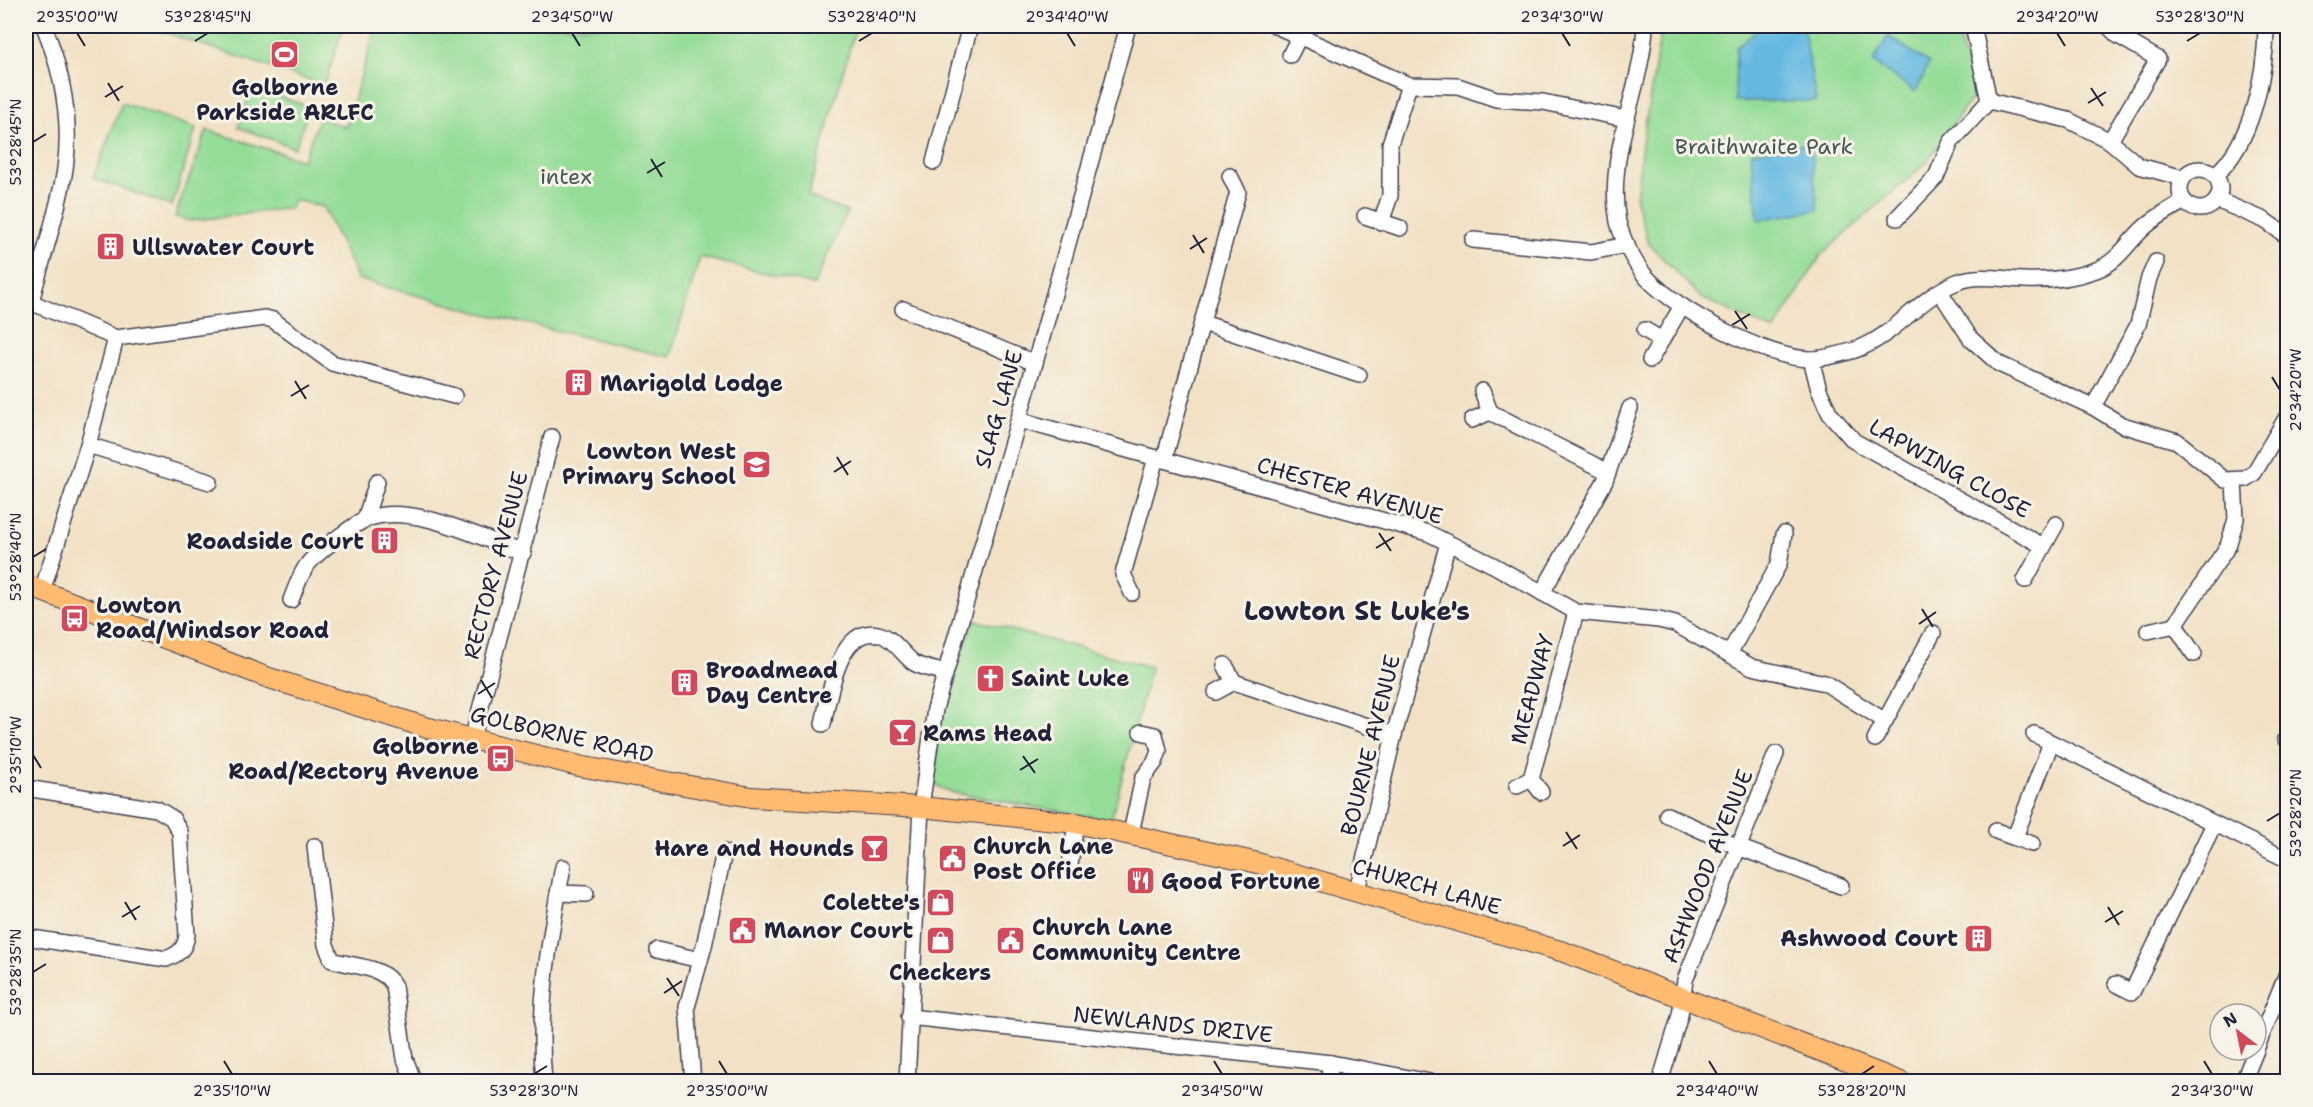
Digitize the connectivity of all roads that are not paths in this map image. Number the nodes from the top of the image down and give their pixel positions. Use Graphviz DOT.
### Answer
graph roads {
  1 [pos="44,26"];
  2 [pos="970,26"];
  3 [pos="1128,26"];
  4 [pos="1276,26"];
  5 [pos="1645,26"];
  6 [pos="1973,26"];
  7 [pos="2108,26"];
  8 [pos="2266,26"];
  9 [pos="1299,37"];
  10 [pos="1290,55"];
  11 [pos="1409,85"];
  12 [pos="1989,101"];
  13 [pos="1626,119"];
  14 [pos="2110,141"];
  15 [pos="932,165"];
  16 [pos="2215,175"];
  17 [pos="1230,176"];
  18 [pos="2183,178"];
  19 [pos="2217,200"];
  20 [pos="2184,201"];
  21 [pos="1365,216"];
  22 [pos="1897,218"];
  23 [pos="1381,222"];
  24 [pos="1400,228"];
  25 [pos="2288,237"];
  26 [pos="1473,240"];
  27 [pos="1627,245"];
  28 [pos="2156,262"];
  29 [pos="1940,292"];
  30 [pos="28,301"];
  31 [pos="1682,306"];
  32 [pos="903,309"];
  33 [pos="1203,322"];
  34 [pos="1645,330"];
  35 [pos="116,338"];
  36 [pos="1662,340"];
  37 [pos="1811,359"];
  38 [pos="1650,360"];
  39 [pos="1035,363"];
  40 [pos="1359,375"];
  41 [pos="1482,391"];
  42 [pos="454,396"];
  43 [pos="2093,407"];
  44 [pos="1630,408"];
  45 [pos="1490,412"];
  46 [pos="2287,415"];
  47 [pos="1019,420"];
  48 [pos="1472,420"];
  49 [pos="552,436"];
  50 [pos="88,445"];
  51 [pos="1160,459"];
  52 [pos="1608,472"];
  53 [pos="2235,481"];
  54 [pos="210,482"];
  55 [pos="378,482"];
  56 [pos="365,519"];
  57 [pos="2056,524"];
  58 [pos="1784,534"];
  59 [pos="1448,543"];
  60 [pos="2043,546"];
  61 [pos="522,553"];
  62 [pos="2025,580"];
  63 [pos="34,588"];
  64 [pos="1132,593"];
  65 [pos="1542,593"];
  66 [pos="291,600"];
  67 [pos="1576,612"];
  68 [pos="2175,625"];
  69 [pos="2148,631"];
  70 [pos="1933,633"];
  71 [pos="1730,654"];
  72 [pos="2194,654"];
  73 [pos="1225,665"];
  74 [pos="945,672"];
  75 [pos="1234,682"];
  76 [pos="1216,692"];
  77 [pos="1885,721"];
  78 [pos="823,724"];
  79 [pos="1149,729"];
  80 [pos="2034,734"];
  81 [pos="1394,735"];
  82 [pos="1875,739"];
  83 [pos="472,740"];
  84 [pos="2051,743"];
  85 [pos="1776,754"];
  86 [pos="26,788"];
  87 [pos="1541,792"];
  88 [pos="921,807"];
  89 [pos="1667,815"];
  90 [pos="1076,823"];
  91 [pos="2214,824"];
  92 [pos="1996,831"];
  93 [pos="1131,832"];
  94 [pos="2015,837"];
  95 [pos="2032,844"];
  96 [pos="315,846"];
  97 [pos="1738,847"];
  98 [pos="723,852"];
  99 [pos="2288,860"];
  100 [pos="1070,865"];
  101 [pos="563,867"];
  102 [pos="1841,886"];
  103 [pos="1357,890"];
  104 [pos="558,893"];
  105 [pos="586,894"];
  106 [pos="26,937"];
  107 [pos="657,950"];
  108 [pos="700,960"];
  109 [pos="2288,971"];
  110 [pos="2116,984"];
  111 [pos="1682,996"];
  112 [pos="909,1017"];
  113 [pos="2268,1020"];
  114 [pos="2251,1062"];
  115 [pos="1331,1064"];
  116 [pos="414,1082"];
  117 [pos="544,1082"];
  118 [pos="693,1082"];
  119 [pos="907,1082"];
  120 [pos="1328,1082"];
  121 [pos="1430,1082"];
  122 [pos="1660,1082"];
  123 [pos="1901,1082"];
  124 [pos="2243,1082"];
  1 -- 30 [label="street"];
  2 -- 15 [label="street"];
  3 -- 39 [label="street, SLAG LANE"];
  4 -- 9 [label="street"];
  5 -- 13 [label="street"];
  6 -- 12 [label="street"];
  7 -- 14 [label="street"];
  8 -- 16 [label="street"];
  9 -- 10 [label="street"];
  9 -- 11 [label="street"];
  11 -- 13 [label="street"];
  11 -- 23 [label="street"];
  12 -- 14 [label="street"];
  12 -- 22 [label="street"];
  13 -- 27 [label="street"];
  14 -- 18 [label="street"];
  16 -- 18 [label="street"];
  16 -- 19 [label="street"];
  17 -- 33 [label="street"];
  18 -- 20 [label="street"];
  19 -- 20 [label="street"];
  19 -- 25 [label="street"];
  20 -- 29 [label="street"];
  21 -- 23 [label="street"];
  23 -- 24 [label="street"];
  26 -- 27 [label="street"];
  27 -- 31 [label="street"];
  28 -- 43 [label="street"];
  29 -- 37 [label="street"];
  29 -- 43 [label="street"];
  30 -- 35 [label="street"];
  31 -- 36 [label="street"];
  31 -- 37 [label="street"];
  32 -- 39 [label="street"];
  33 -- 40 [label="street"];
  33 -- 51 [label="street"];
  34 -- 36 [label="street"];
  35 -- 42 [label="street"];
  35 -- 50 [label="street"];
  36 -- 38 [label="street"];
  37 -- 60 [label="street, LAPWING CLOSE"];
  39 -- 47 [label="street, SLAG LANE"];
  41 -- 45 [label="street"];
  43 -- 53 [label="street"];
  44 -- 52 [label="street"];
  45 -- 48 [label="street"];
  45 -- 52 [label="street"];
  46 -- 53 [label="street"];
  47 -- 51 [label="street, CHESTER AVENUE"];
  47 -- 74 [label="street, SLAG LANE"];
  49 -- 61 [label="street, RECTORY AVENUE"];
  50 -- 54 [label="street"];
  50 -- 63 [label="street"];
  51 -- 59 [label="street, CHESTER AVENUE"];
  51 -- 64 [label="street"];
  52 -- 65 [label="street"];
  53 -- 68 [label="street"];
  55 -- 56 [label="street"];
  56 -- 61 [label="street"];
  56 -- 66 [label="street"];
  57 -- 60 [label="street, LAPWING CLOSE"];
  58 -- 71 [label="street"];
  59 -- 65 [label="street, CHESTER AVENUE"];
  59 -- 81 [label="street, BOURNE AVENUE"];
  60 -- 62 [label="street, LAPWING CLOSE"];
  61 -- 83 [label="street, RECTORY AVENUE"];
  63 -- 83 [label="main road, GOLBORNE ROAD"];
  65 -- 67 [label="street, CHESTER AVENUE"];
  67 -- 71 [label="street, CHESTER AVENUE"];
  67 -- 87 [label="street, MEADWAY"];
  68 -- 69 [label="street"];
  68 -- 72 [label="street"];
  70 -- 77 [label="street"];
  71 -- 77 [label="street, CHESTER AVENUE"];
  73 -- 75 [label="street"];
  74 -- 78 [label="street"];
  74 -- 88 [label="street, SLAG LANE"];
  75 -- 76 [label="street"];
  75 -- 81 [label="street"];
  77 -- 82 [label="street"];
  79 -- 93 [label="street"];
  80 -- 84 [label="street"];
  81 -- 103 [label="street, BOURNE AVENUE"];
  83 -- 88 [label="main road, GOLBORNE ROAD"];
  84 -- 91 [label="street"];
  84 -- 94 [label="street"];
  85 -- 97 [label="street, ASHWOOD AVENUE"];
  86 -- 106 [label="street"];
  88 -- 90 [label="main road, CHURCH LANE"];
  88 -- 112 [label="street, SLAG LANE"];
  89 -- 97 [label="street"];
  90 -- 93 [label="main road, CHURCH LANE"];
  90 -- 100 [label="street"];
  91 -- 99 [label="street"];
  91 -- 110 [label="street"];
  92 -- 94 [label="street"];
  93 -- 103 [label="main road, CHURCH LANE"];
  94 -- 95 [label="street"];
  96 -- 116 [label="street"];
  97 -- 102 [label="street"];
  97 -- 111 [label="street, ASHWOOD AVENUE"];
  98 -- 108 [label="street"];
  101 -- 104 [label="street"];
  103 -- 111 [label="main road, CHURCH LANE"];
  104 -- 105 [label="street"];
  104 -- 117 [label="street"];
  107 -- 108 [label="street"];
  108 -- 118 [label="street"];
  109 -- 113 [label="street"];
  111 -- 122 [label="street, ASHWOOD AVENUE"];
  111 -- 123 [label="main road, CHURCH LANE"];
  112 -- 115 [label="street, NEWLANDS DRIVE"];
  112 -- 119 [label="street, SLAG LANE"];
  114 -- 124 [label="street"];
  115 -- 120 [label="street"];
  115 -- 121 [label="street, NEWLANDS DRIVE"];
}
